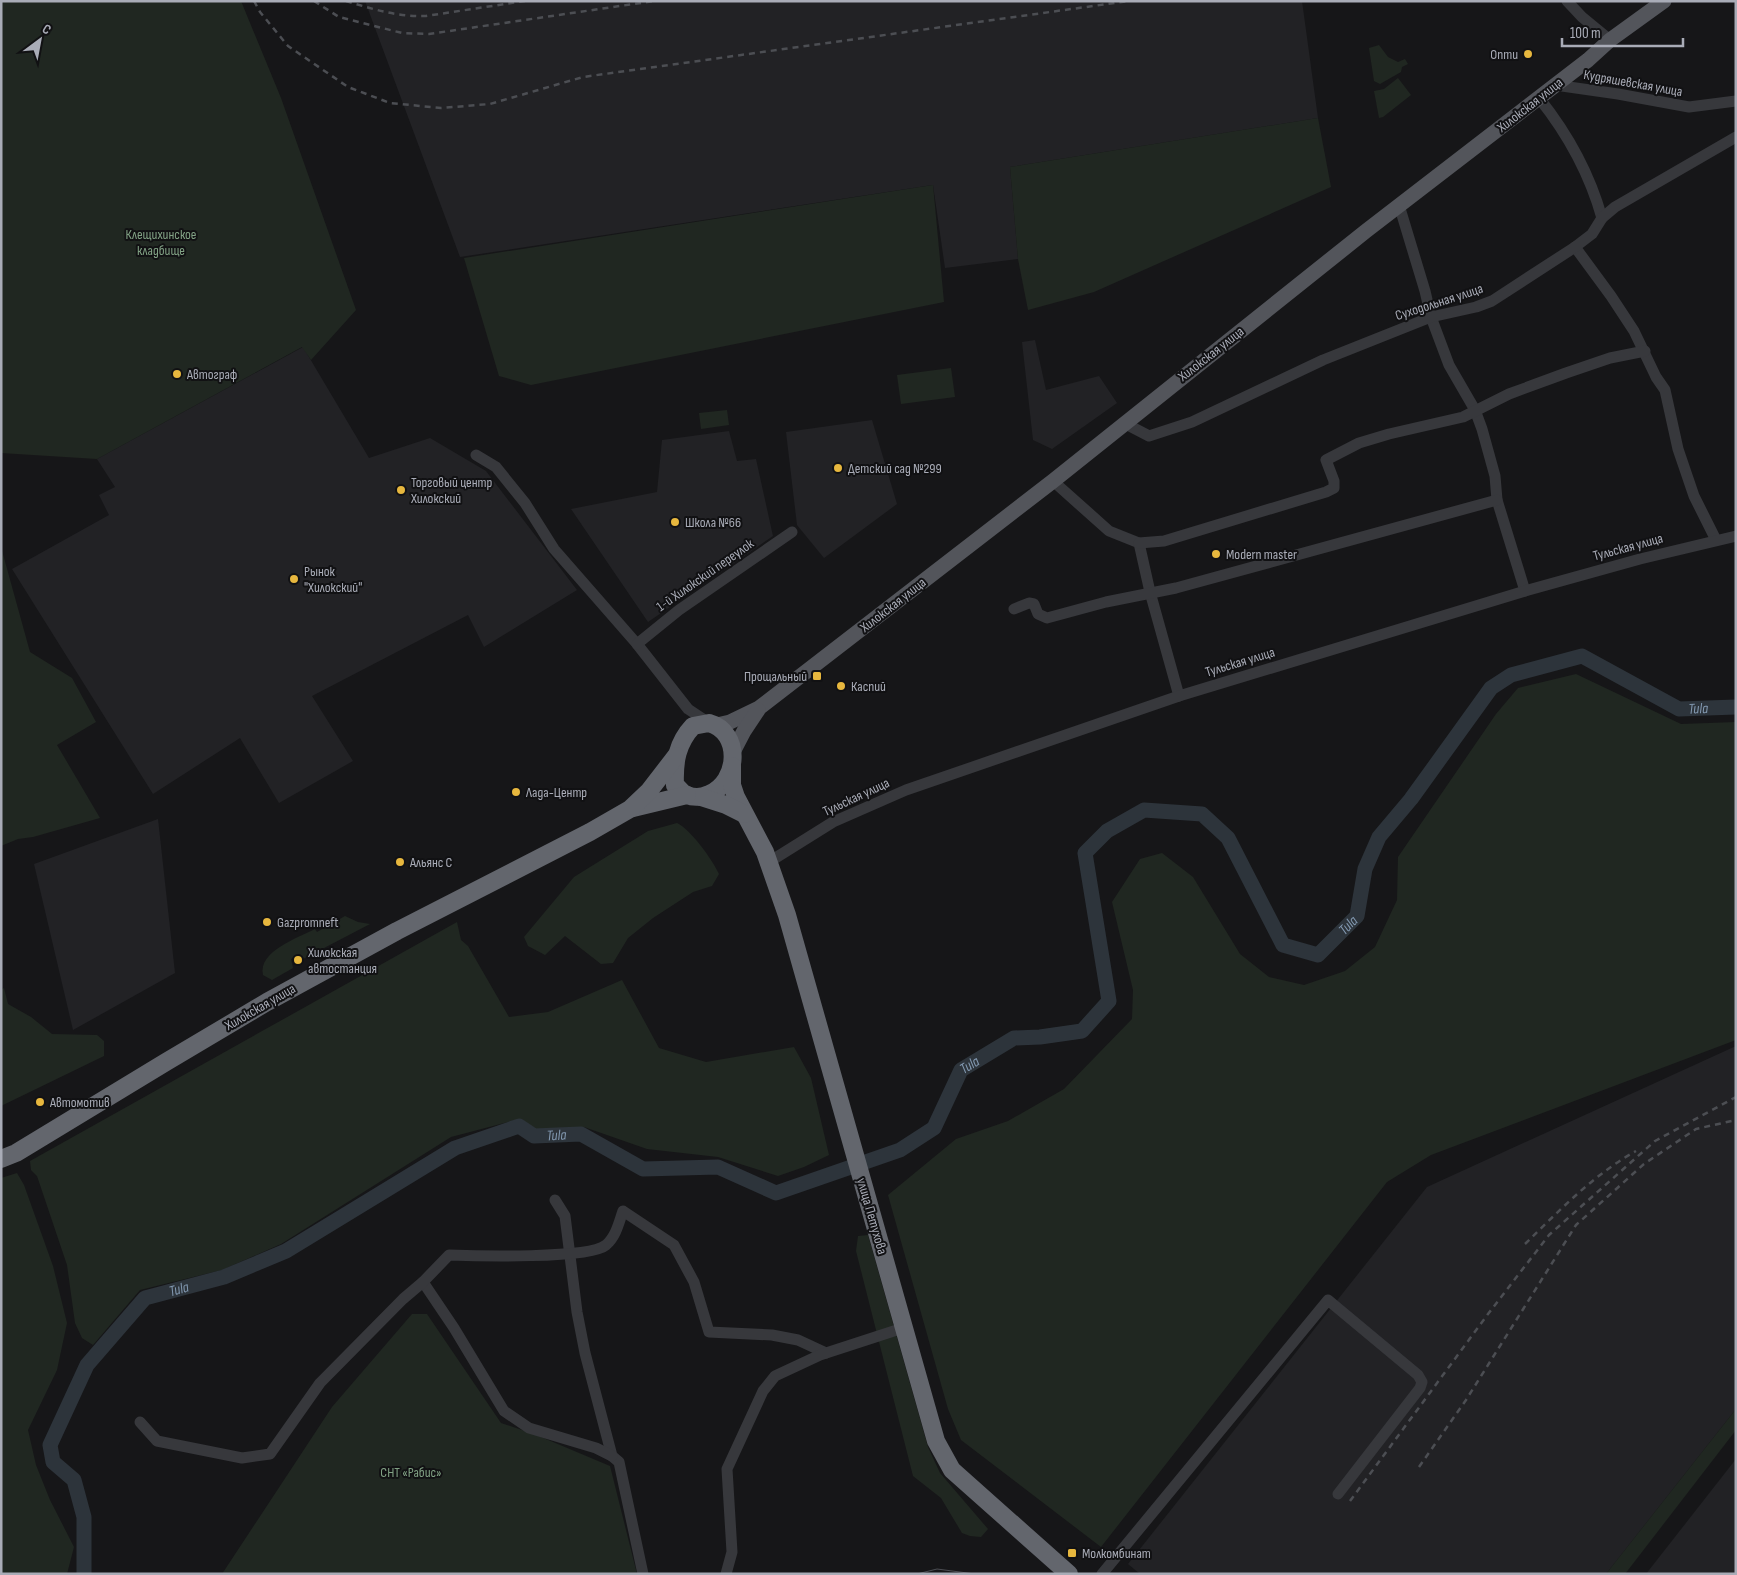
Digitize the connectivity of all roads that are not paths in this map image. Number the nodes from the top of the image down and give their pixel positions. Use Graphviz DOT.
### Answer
graph roads {
  1 [pos="1568,1"];
  2 [pos="1664,1"];
  3 [pos="1610,40"];
  4 [pos="1555,85"];
  5 [pos="1539,98"];
  6 [pos="1736,101"];
  7 [pos="1736,137"];
  8 [pos="1399,205"];
  9 [pos="1602,218"];
  10 [pos="1575,247"];
  11 [pos="1430,317"];
  12 [pos="1644,351"];
  13 [pos="1476,410"];
  14 [pos="1124,423"];
  15 [pos="476,455"];
  16 [pos="1053,480"];
  17 [pos="1496,500"];
  18 [pos="1736,525"];
  19 [pos="792,532"];
  20 [pos="1732,536"];
  21 [pos="1716,540"];
  22 [pos="1139,543"];
  23 [pos="1150,592"];
  24 [pos="1525,592"];
  25 [pos="1014,610"];
  26 [pos="638,644"];
  27 [pos="1179,696"];
  28 [pos="759,708"];
  29 [pos="688,709"];
  30 [pos="713,724"];
  31 [pos="688,732"];
  32 [pos="676,756"];
  33 [pos="732,760"];
  34 [pos="694,796"];
  35 [pos="630,809"];
  36 [pos="744,814"];
  37 [pos="769,862"];
  38 [pos="1,1159"];
  39 [pos="556,1200"];
  40 [pos="571,1252"];
  41 [pos="424,1282"];
  42 [pos="904,1328"];
  43 [pos="826,1353"];
  44 [pos="140,1422"];
  45 [pos="612,1456"];
  46 [pos="1338,1494"];
  47 [pos="643,1574"];
  48 [pos="726,1574"];
  49 [pos="1069,1574"];
  50 [pos="1102,1574"];
  1 -- 3 [label="street"];
  2 -- 3 [label="main road, Хилокская улица"];
  3 -- 4 [label="main road, Хилокская улица"];
  4 -- 5 [label="main road, Хилокская улица"];
  4 -- 6 [label="street, Кудряшевская улица"];
  5 -- 8 [label="main road, Хилокская улица"];
  5 -- 9 [label="street"];
  7 -- 9 [label="street, Суходольная улица"];
  8 -- 11 [label="street"];
  8 -- 14 [label="main road, Хилокская улица"];
  9 -- 10 [label="street, Суходольная улица"];
  10 -- 11 [label="street, Суходольная улица"];
  10 -- 12 [label="street"];
  11 -- 13 [label="street"];
  11 -- 14 [label="street, Суходольная улица"];
  12 -- 13 [label="street"];
  12 -- 21 [label="street"];
  13 -- 17 [label="street"];
  13 -- 22 [label="street"];
  14 -- 16 [label="main road, Хилокская улица"];
  15 -- 26 [label="street"];
  16 -- 22 [label="street"];
  16 -- 28 [label="main road, Хилокская улица"];
  17 -- 23 [label="street"];
  17 -- 24 [label="street"];
  18 -- 20 [label="street"];
  19 -- 26 [label="street, 1-й Хилокский переулок"];
  20 -- 21 [label="street, Тульская улица"];
  21 -- 24 [label="street, Тульская улица"];
  22 -- 23 [label="street"];
  23 -- 25 [label="street"];
  23 -- 27 [label="street"];
  24 -- 27 [label="street, Тульская улица"];
  26 -- 29 [label="street"];
  27 -- 37 [label="street, Тульская улица"];
  28 -- 30 [label="main road"];
  28 -- 33 [label="main road"];
  29 -- 30 [label="street"];
  29 -- 31 [label="street"];
  30 -- 31 [label="highway"];
  30 -- 33 [label="highway"];
  31 -- 32 [label="highway"];
  32 -- 34 [label="highway"];
  32 -- 35 [label="highway"];
  33 -- 34 [label="highway"];
  33 -- 36 [label="highway, улица Петухова"];
  34 -- 35 [label="highway"];
  34 -- 36 [label="highway"];
  35 -- 38 [label="highway, Хилокская улица"];
  36 -- 37 [label="highway, улица Петухова"];
  37 -- 42 [label="highway, улица Петухова"];
  39 -- 40 [label="street"];
  40 -- 41 [label="street"];
  40 -- 43 [label="street"];
  40 -- 45 [label="street"];
  41 -- 44 [label="street"];
  41 -- 45 [label="street"];
  42 -- 43 [label="street"];
  42 -- 49 [label="highway, улица Петухова"];
  43 -- 48 [label="street"];
  45 -- 47 [label="street"];
  46 -- 50 [label="street"];
}
